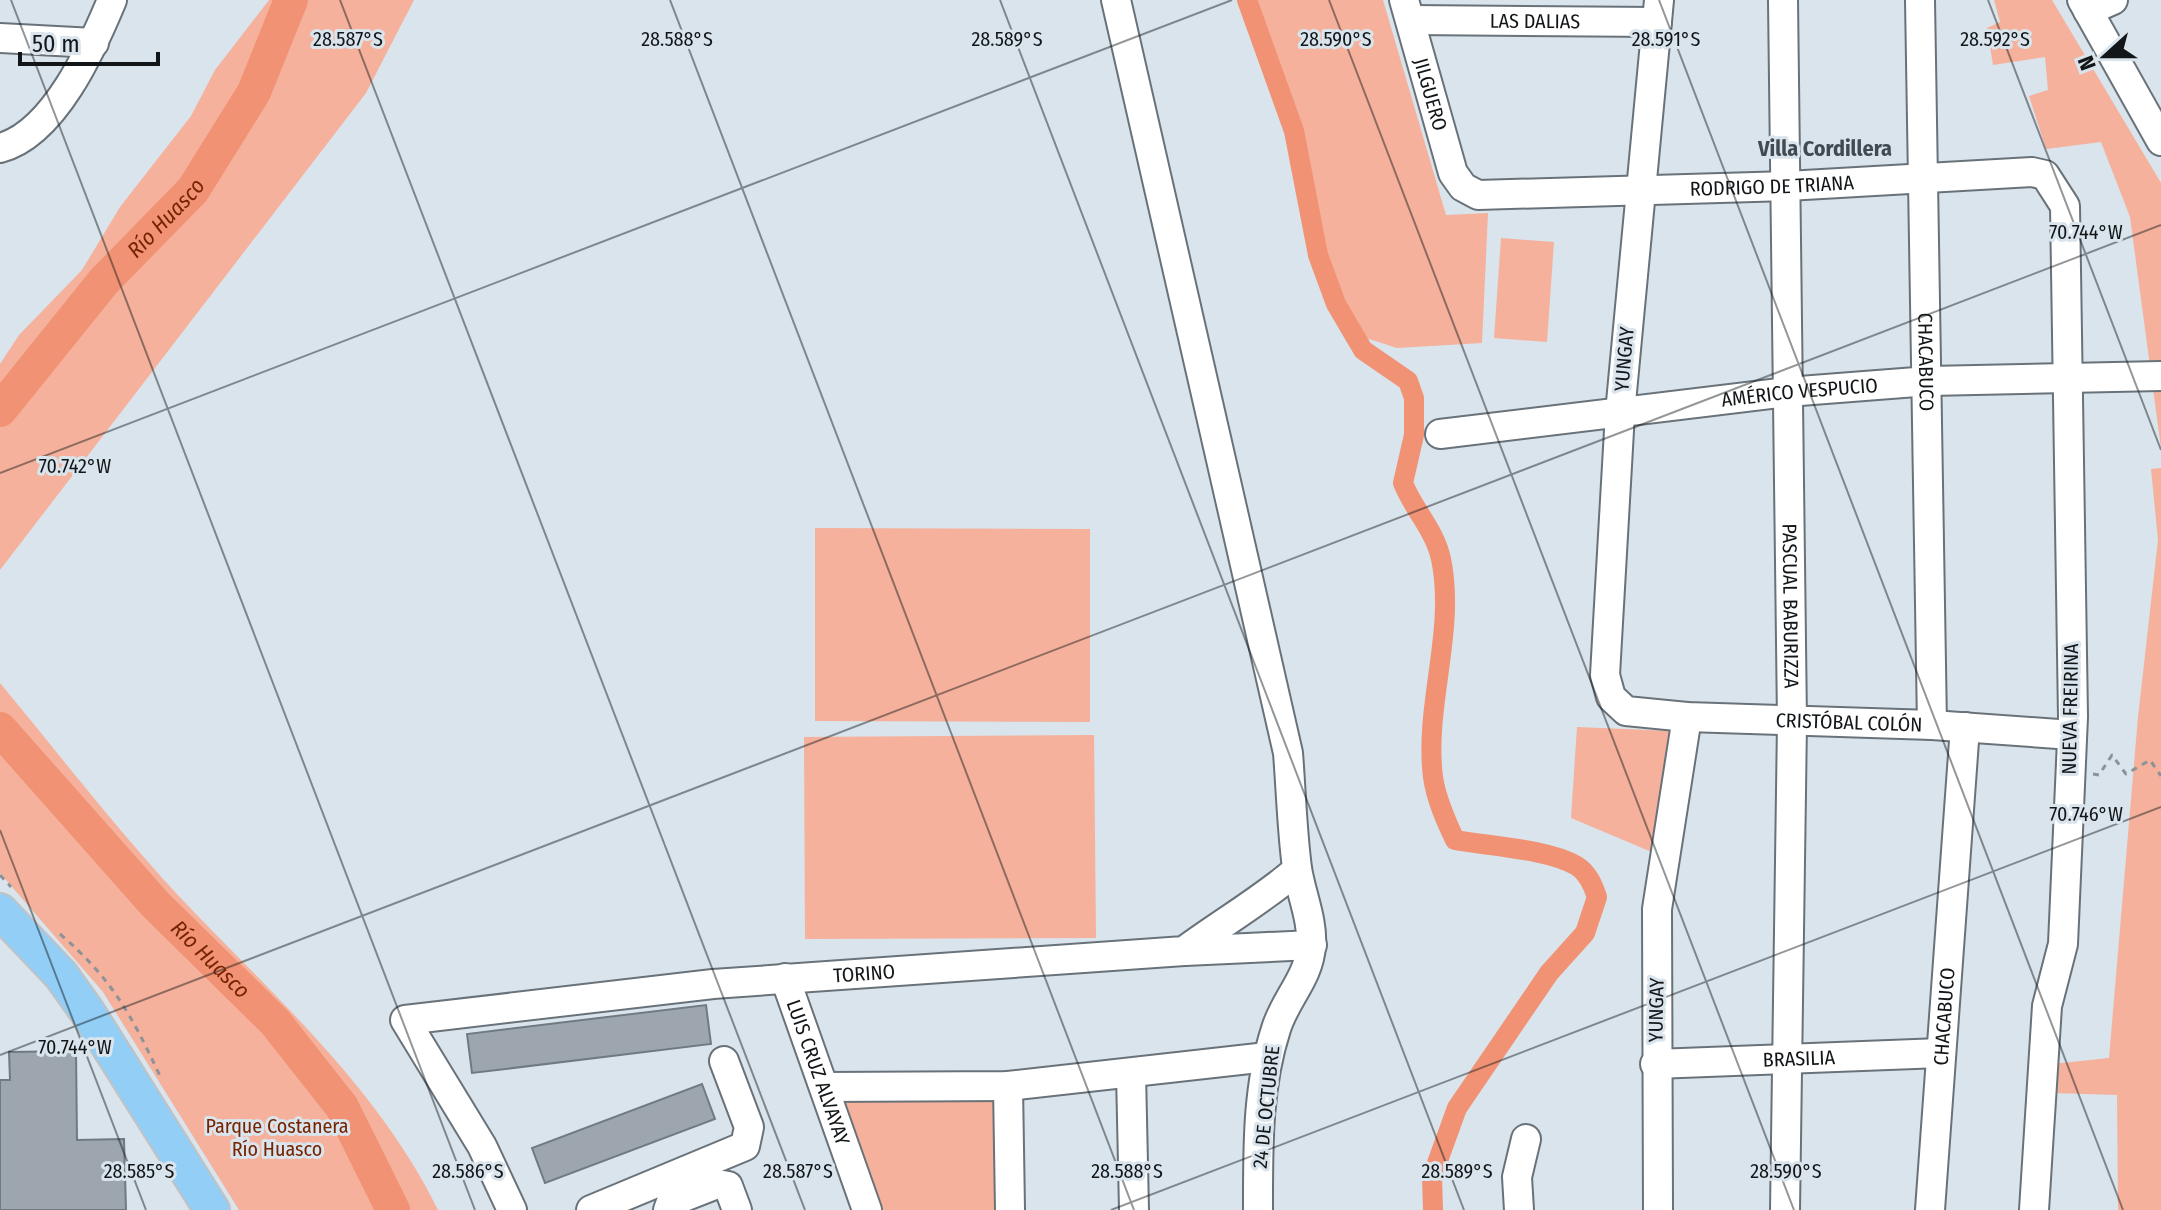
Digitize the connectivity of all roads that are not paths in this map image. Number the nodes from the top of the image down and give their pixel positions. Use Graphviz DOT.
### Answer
graph roads {
  1 [pos="112,0"];
  2 [pos="1116,0"];
  3 [pos="1783,0"];
  4 [pos="1920,0"];
  5 [pos="2094,4"];
  6 [pos="1408,10"];
  7 [pos="1658,11"];
  8 [pos="0,38"];
  9 [pos="94,43"];
  10 [pos="2161,141"];
  11 [pos="0,148"];
  12 [pos="1922,178"];
  13 [pos="1787,186"];
  14 [pos="1463,187"];
  15 [pos="1639,189"];
  16 [pos="2065,206"];
  17 [pos="2070,376"];
  18 [pos="2161,376"];
  19 [pos="1929,381"];
  20 [pos="1787,392"];
  21 [pos="1620,413"];
  22 [pos="1440,434"];
  23 [pos="1626,711"];
  24 [pos="1687,717"];
  25 [pos="1792,722"];
  26 [pos="1932,725"];
  27 [pos="1965,727"];
  28 [pos="2072,735"];
  29 [pos="1297,870"];
  30 [pos="0,911"];
  31 [pos="1312,945"];
  32 [pos="1184,951"];
  33 [pos="785,978"];
  34 [pos="1941,1053"];
  35 [pos="1267,1057"];
  36 [pos="1785,1059"];
  37 [pos="724,1061"];
  38 [pos="1655,1064"];
  39 [pos="1131,1073"];
  40 [pos="1008,1086"];
  41 [pos="826,1087"];
  42 [pos="1526,1139"];
  43 [pos="212,1210"];
  44 [pos="512,1210"];
  45 [pos="591,1210"];
  46 [pos="668,1210"];
  47 [pos="737,1210"];
  48 [pos="867,1210"];
  49 [pos="1010,1210"];
  50 [pos="1134,1210"];
  51 [pos="1258,1210"];
  52 [pos="1519,1210"];
  53 [pos="1658,1210"];
  54 [pos="1785,1210"];
  55 [pos="1930,1210"];
  56 [pos="2034,1210"];
  1 -- 9 [label="street"];
  2 -- 29 [label="street, 24 DE OCTUBRE"];
  3 -- 13 [label="street, PASCUAL BABURIZZA"];
  4 -- 12 [label="street, CHACABUCO"];
  5 -- 10 [label="street"];
  6 -- 7 [label="street, LAS DALIAS"];
  6 -- 14 [label="street, JILGUERO"];
  7 -- 15 [label="street, YUNGAY"];
  8 -- 9 [label="street"];
  9 -- 11 [label="street"];
  12 -- 13 [label="street, RODRIGO DE TRIANA"];
  12 -- 16 [label="street, RODRIGO DE TRIANA"];
  12 -- 19 [label="street, CHACABUCO"];
  13 -- 15 [label="street, RODRIGO DE TRIANA"];
  13 -- 20 [label="street, PASCUAL BABURIZZA"];
  14 -- 15 [label="street, RODRIGO DE TRIANA"];
  15 -- 21 [label="street, YUNGAY"];
  16 -- 17 [label="street, NUEVA FREIRINA"];
  17 -- 18 [label="street, AMÉRICO VESPUCIO"];
  17 -- 19 [label="street, AMÉRICO VESPUCIO"];
  17 -- 28 [label="street, NUEVA FREIRINA"];
  19 -- 20 [label="street, AMÉRICO VESPUCIO"];
  19 -- 26 [label="street, CHACABUCO"];
  20 -- 21 [label="street, AMÉRICO VESPUCIO"];
  20 -- 25 [label="street, PASCUAL BABURIZZA"];
  21 -- 22 [label="street, AMÉRICO VESPUCIO"];
  21 -- 23 [label="street, YUNGAY"];
  23 -- 24 [label="street, CRISTÓBAL COLÓN"];
  24 -- 25 [label="street, CRISTÓBAL COLÓN"];
  24 -- 38 [label="street, YUNGAY"];
  25 -- 26 [label="street, CRISTÓBAL COLÓN"];
  25 -- 36 [label="street, PASCUAL BABURIZZA"];
  26 -- 27 [label="street, CRISTÓBAL COLÓN"];
  27 -- 28 [label="street, CRISTÓBAL COLÓN"];
  27 -- 34 [label="street, CHACABUCO"];
  28 -- 56 [label="street, NUEVA FREIRINA"];
  29 -- 31 [label="street, 24 DE OCTUBRE"];
  29 -- 32 [label="street"];
  30 -- 43 [label="main road"];
  31 -- 32 [label="street, TORINO"];
  31 -- 35 [label="street, 24 DE OCTUBRE"];
  32 -- 33 [label="street, TORINO"];
  33 -- 41 [label="street, LUIS CRUZ ALVAYAY"];
  33 -- 44 [label="street, TORINO"];
  34 -- 36 [label="street, BRASILIA"];
  34 -- 55 [label="street, CHACABUCO"];
  35 -- 39 [label="street"];
  35 -- 51 [label="street, 24 DE OCTUBRE"];
  36 -- 38 [label="street, BRASILIA"];
  36 -- 54 [label="street, PASCUAL BABURIZZA"];
  37 -- 45 [label="street"];
  38 -- 53 [label="street, YUNGAY"];
  39 -- 40 [label="street"];
  39 -- 50 [label="street"];
  40 -- 41 [label="street"];
  40 -- 49 [label="street"];
  41 -- 48 [label="street, LUIS CRUZ ALVAYAY"];
  42 -- 52 [label="street"];
  46 -- 47 [label="street"];
}
